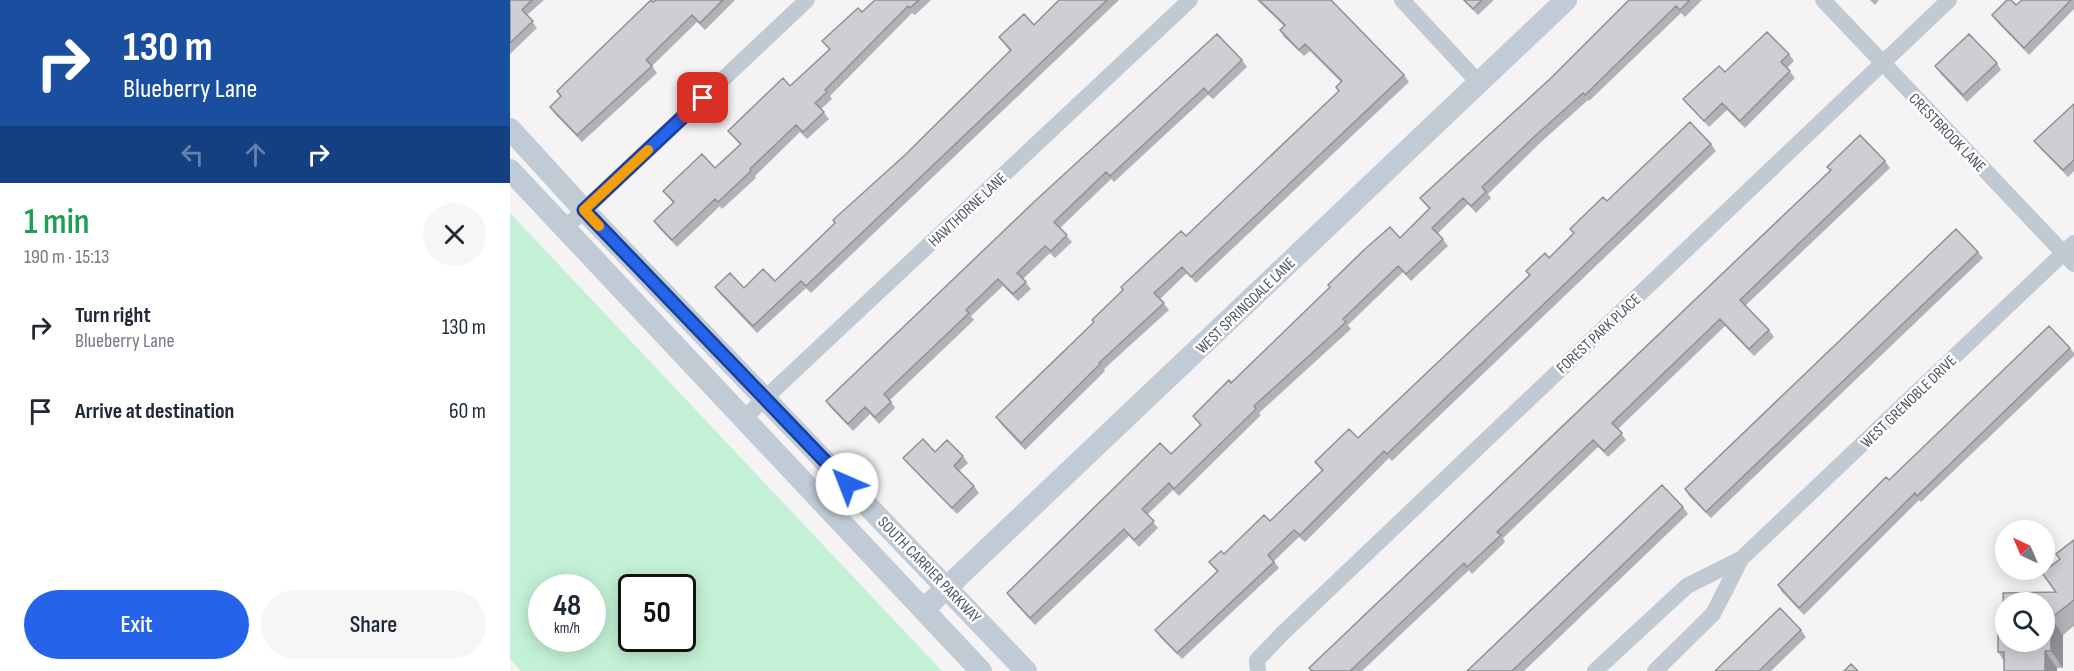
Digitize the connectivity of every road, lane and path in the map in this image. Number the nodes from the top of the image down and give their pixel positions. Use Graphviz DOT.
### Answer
graph roads {
  1 [pos="807,0"];
  2 [pos="1190,0"];
  3 [pos="1402,0"];
  4 [pos="1566,0"];
  5 [pos="1823,0"];
  6 [pos="1949,0"];
  7 [pos="1883,63"];
  8 [pos="1479,83"];
  9 [pos="513,137"];
  10 [pos="510,170"];
  11 [pos="584,210"];
  12 [pos="564,229"];
  13 [pos="2071,253"];
  14 [pos="764,399"];
  15 [pos="744,418"];
  16 [pos="1741,559"];
  17 [pos="948,587"];
  18 [pos="924,609"];
  19 [pos="981,671"];
  20 [pos="1026,671"];
  21 [pos="1258,671"];
  22 [pos="1595,671"];
  23 [pos="1655,671"];
  1 -- 11 [label="street"];
  2 -- 14 [label="street, HAWTHORNE LANE"];
  3 -- 8 [label="street"];
  4 -- 8 [label="main road, WEST SPRINGDALE LANE"];
  5 -- 7 [label="street, CRESTBROOK LANE"];
  6 -- 7 [label="street, FOREST PARK PLACE"];
  7 -- 13 [label="street, CRESTBROOK LANE"];
  7 -- 21 [label="street, FOREST PARK PLACE"];
  8 -- 17 [label="main road, WEST SPRINGDALE LANE"];
  9 -- 11 [label="main road, SOUTH CARRIER PARKWAY"];
  10 -- 12 [label="main road, SOUTH CARRIER PARKWAY"];
  11 -- 12 [label="street"];
  11 -- 14 [label="main road, SOUTH CARRIER PARKWAY"];
  12 -- 15 [label="main road, SOUTH CARRIER PARKWAY"];
  13 -- 16 [label="street, WEST GRENOBLE DRIVE"];
  14 -- 15 [label="street, HAWTHORNE LANE"];
  14 -- 17 [label="main road, SOUTH CARRIER PARKWAY"];
  15 -- 18 [label="main road, SOUTH CARRIER PARKWAY"];
  16 -- 22 [label="street, WEST GRENOBLE DRIVE"];
  16 -- 23 [label="street, WEST GRENOBLE DRIVE"];
  17 -- 18 [label="main road, WEST SPRINGDALE LANE"];
  17 -- 20 [label="main road, SOUTH CARRIER PARKWAY"];
  18 -- 19 [label="main road, SOUTH CARRIER PARKWAY"];
}
